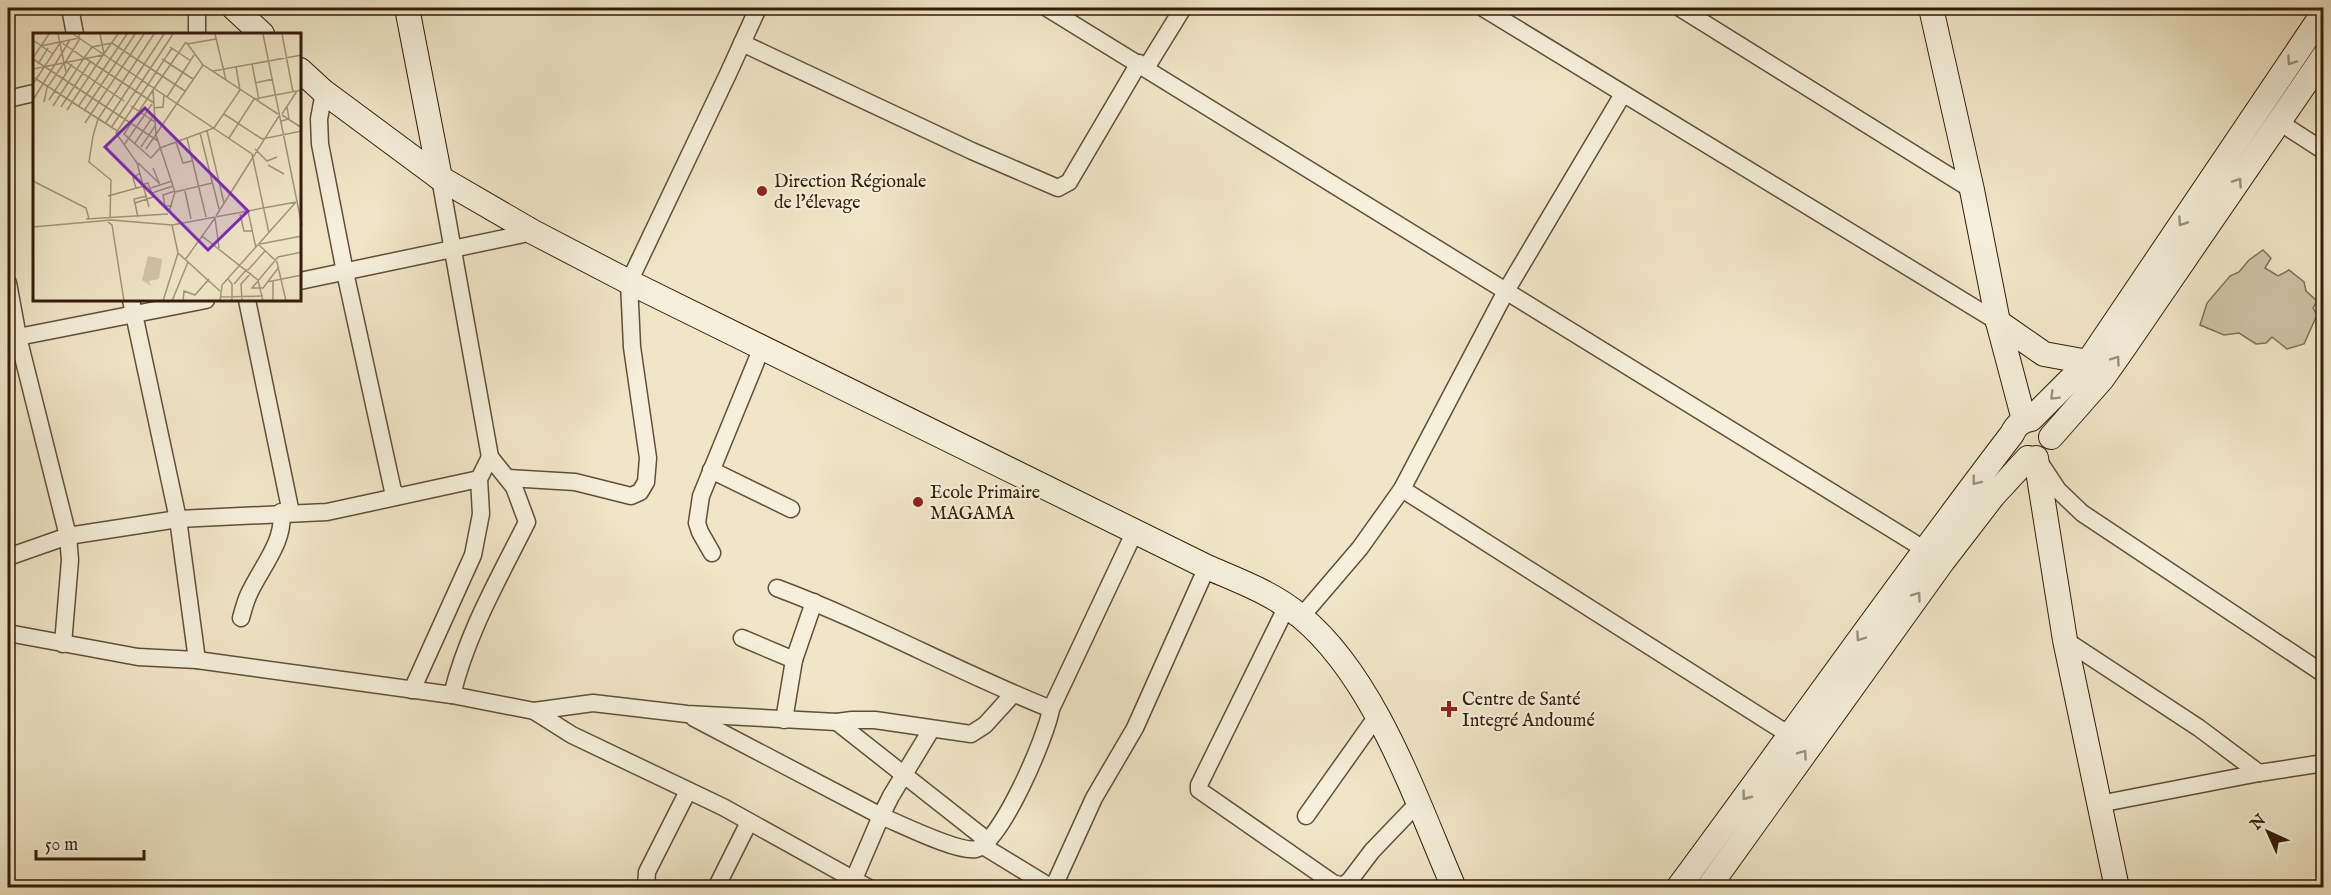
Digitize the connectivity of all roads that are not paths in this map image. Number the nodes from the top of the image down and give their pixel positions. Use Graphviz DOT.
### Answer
graph roads {
  1 [pos="69,8"];
  2 [pos="197,8"];
  3 [pos="234,8"];
  4 [pos="407,8"];
  5 [pos="758,8"];
  6 [pos="1047,8"];
  7 [pos="1183,8"];
  8 [pos="1483,8"];
  9 [pos="1680,8"];
  10 [pos="1931,8"];
  11 [pos="2324,12"];
  12 [pos="75,33"];
  13 [pos="197,33"];
  14 [pos="261,33"];
  15 [pos="742,43"];
  16 [pos="2324,56"];
  17 [pos="1142,65"];
  18 [pos="302,72"];
  19 [pos="324,92"];
  20 [pos="33,93"];
  21 [pos="1623,94"];
  22 [pos="8,99"];
  23 [pos="2279,122"];
  24 [pos="2324,151"];
  25 [pos="440,178"];
  26 [pos="1972,190"];
  27 [pos="533,232"];
  28 [pos="452,249"];
  29 [pos="345,272"];
  30 [pos="302,281"];
  31 [pos="629,282"];
  32 [pos="8,283"];
  33 [pos="1506,291"];
  34 [pos="185,302"];
  35 [pos="247,302"];
  36 [pos="133,307"];
  37 [pos="1998,322"];
  38 [pos="13,338"];
  39 [pos="762,347"];
  40 [pos="2088,362"];
  41 [pos="2022,424"];
  42 [pos="2051,437"];
  43 [pos="490,457"];
  44 [pos="2032,458"];
  45 [pos="711,470"];
  46 [pos="508,478"];
  47 [pos="479,479"];
  48 [pos="1402,489"];
  49 [pos="398,495"];
  50 [pos="791,509"];
  51 [pos="286,513"];
  52 [pos="178,519"];
  53 [pos="1135,531"];
  54 [pos="68,536"];
  55 [pos="1924,549"];
  56 [pos="712,553"];
  57 [pos="8,557"];
  58 [pos="1207,567"];
  59 [pos="777,588"];
  60 [pos="814,602"];
  61 [pos="1294,612"];
  62 [pos="241,618"];
  63 [pos="8,633"];
  64 [pos="742,638"];
  65 [pos="2066,640"];
  66 [pos="63,644"];
  67 [pos="197,660"];
  68 [pos="794,660"];
  69 [pos="2324,674"];
  70 [pos="412,690"];
  71 [pos="1013,694"];
  72 [pos="452,695"];
  73 [pos="1051,709"];
  74 [pos="534,711"];
  75 [pos="687,714"];
  76 [pos="1377,716"];
  77 [pos="784,720"];
  78 [pos="837,722"];
  79 [pos="931,730"];
  80 [pos="1791,736"];
  81 [pos="2324,763"];
  82 [pos="2259,772"];
  83 [pos="904,775"];
  84 [pos="688,792"];
  85 [pos="1418,803"];
  86 [pos="2099,804"];
  87 [pos="881,816"];
  88 [pos="1306,816"];
  89 [pos="749,822"];
  90 [pos="985,843"];
  91 [pos="862,883"];
  92 [pos="646,888"];
  93 [pos="716,888"];
  94 [pos="1053,888"];
  95 [pos="1454,888"];
  96 [pos="1678,888"];
  97 [pos="1708,888"];
  98 [pos="2117,888"];
  1 -- 12 [label="street"];
  2 -- 13 [label="street"];
  3 -- 14 [label="street"];
  4 -- 25 [label="street"];
  5 -- 15 [label="street"];
  6 -- 17 [label="street"];
  7 -- 17 [label="street"];
  8 -- 21 [label="street"];
  9 -- 26 [label="street"];
  10 -- 26 [label="street"];
  11 -- 40 [label="street, one-way"];
  15 -- 17 [label="street"];
  15 -- 31 [label="street"];
  16 -- 23 [label="street"];
  17 -- 33 [label="street"];
  18 -- 19 [label="street"];
  19 -- 25 [label="street"];
  19 -- 29 [label="street"];
  20 -- 22 [label="street"];
  21 -- 33 [label="street"];
  21 -- 37 [label="street"];
  23 -- 24 [label="street"];
  42 -- 23 [label="street, one-way"];
  25 -- 27 [label="street"];
  25 -- 28 [label="street"];
  26 -- 37 [label="street"];
  27 -- 28 [label="street"];
  27 -- 31 [label="street"];
  28 -- 29 [label="street"];
  28 -- 43 [label="street"];
  29 -- 30 [label="street"];
  29 -- 49 [label="street"];
  31 -- 39 [label="street"];
  31 -- 46 [label="street"];
  32 -- 38 [label="street"];
  33 -- 48 [label="street"];
  33 -- 55 [label="street"];
  34 -- 36 [label="street"];
  35 -- 51 [label="street"];
  36 -- 38 [label="street"];
  36 -- 52 [label="street"];
  37 -- 40 [label="street"];
  37 -- 41 [label="street"];
  38 -- 54 [label="street"];
  39 -- 45 [label="street"];
  39 -- 53 [label="street"];
  40 -- 41 [label="street, one-way"];
  41 -- 42 [label="street"];
  41 -- 44 [label="street"];
  41 -- 55 [label="street, one-way"];
  42 -- 44 [label="street"];
  43 -- 46 [label="street"];
  43 -- 47 [label="street"];
  44 -- 65 [label="street"];
  44 -- 69 [label="street"];
  97 -- 44 [label="street, one-way"];
  45 -- 50 [label="street"];
  45 -- 56 [label="street"];
  46 -- 72 [label="street"];
  47 -- 49 [label="street"];
  47 -- 70 [label="street"];
  48 -- 61 [label="street"];
  48 -- 80 [label="street"];
  49 -- 51 [label="street"];
  51 -- 52 [label="street"];
  51 -- 62 [label="street"];
  52 -- 54 [label="street"];
  52 -- 67 [label="street"];
  53 -- 58 [label="street"];
  53 -- 73 [label="street"];
  54 -- 57 [label="street"];
  54 -- 66 [label="street"];
  55 -- 80 [label="street, one-way"];
  58 -- 61 [label="street"];
  58 -- 94 [label="street"];
  59 -- 60 [label="street"];
  60 -- 68 [label="street"];
  60 -- 71 [label="street"];
  61 -- 76 [label="street"];
  61 -- 85 [label="street"];
  63 -- 66 [label="street"];
  64 -- 68 [label="street"];
  65 -- 82 [label="street"];
  65 -- 86 [label="street"];
  66 -- 67 [label="street"];
  67 -- 70 [label="street"];
  68 -- 77 [label="street"];
  70 -- 72 [label="street"];
  71 -- 73 [label="street"];
  71 -- 79 [label="street"];
  72 -- 74 [label="street"];
  73 -- 90 [label="street"];
  74 -- 75 [label="street"];
  74 -- 84 [label="street"];
  75 -- 77 [label="street"];
  75 -- 87 [label="street"];
  76 -- 85 [label="street"];
  76 -- 88 [label="street"];
  77 -- 78 [label="street"];
  78 -- 79 [label="street"];
  78 -- 83 [label="street"];
  79 -- 83 [label="street"];
  80 -- 96 [label="street, one-way"];
  81 -- 82 [label="street"];
  82 -- 86 [label="street"];
  83 -- 87 [label="street"];
  83 -- 90 [label="street"];
  84 -- 89 [label="street"];
  84 -- 92 [label="street"];
  85 -- 95 [label="street"];
  86 -- 98 [label="street"];
  87 -- 90 [label="street"];
  87 -- 91 [label="street"];
  89 -- 91 [label="street"];
  89 -- 93 [label="street"];
  90 -- 94 [label="street"];
}
